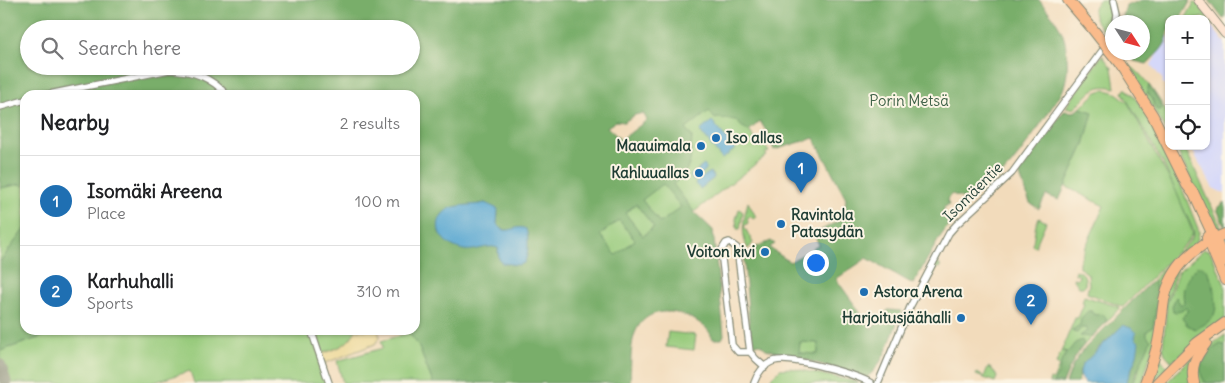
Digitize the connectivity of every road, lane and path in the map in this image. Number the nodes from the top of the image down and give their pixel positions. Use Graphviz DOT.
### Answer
graph roads {
  1 [pos="1068,0"];
  2 [pos="1114,0"];
  3 [pos="1198,0"];
  4 [pos="1116,15"];
  5 [pos="1225,34"];
  6 [pos="1105,47"];
  7 [pos="144,75"];
  8 [pos="197,75"];
  9 [pos="69,90"];
  10 [pos="221,90"];
  11 [pos="20,101"];
  12 [pos="0,107"];
  13 [pos="1216,237"];
  14 [pos="1225,261"];
  15 [pos="1225,280"];
  16 [pos="1225,323"];
  17 [pos="1225,329"];
  18 [pos="313,335"];
  19 [pos="1206,343"];
  20 [pos="750,352"];
  21 [pos="765,366"];
  22 [pos="328,383"];
  23 [pos="754,383"];
  24 [pos="871,383"];
  25 [pos="878,383"];
  26 [pos="1145,383"];
  27 [pos="1157,383"];
  28 [pos="1162,383"];
  29 [pos="1194,383"];
  1 -- 13 [label="highway, bridge"];
  2 -- 4 [label="street"];
  3 -- 5 [label="main road"];
  6 -- 25 [label="street, Isomäentie"];
  7 -- 9 [label="street"];
  8 -- 10 [label="street"];
  11 -- 12 [label="street"];
  13 -- 14 [label="highway"];
  13 -- 15 [label="highway"];
  13 -- 26 [label="highway"];
  16 -- 27 [label="highway"];
  17 -- 19 [label="highway"];
  18 -- 22 [label="street"];
  19 -- 28 [label="highway"];
  19 -- 29 [label="highway"];
  20 -- 20 [label="street"];
  20 -- 21 [label="street"];
  21 -- 23 [label="street"];
  21 -- 24 [label="street"];
}
